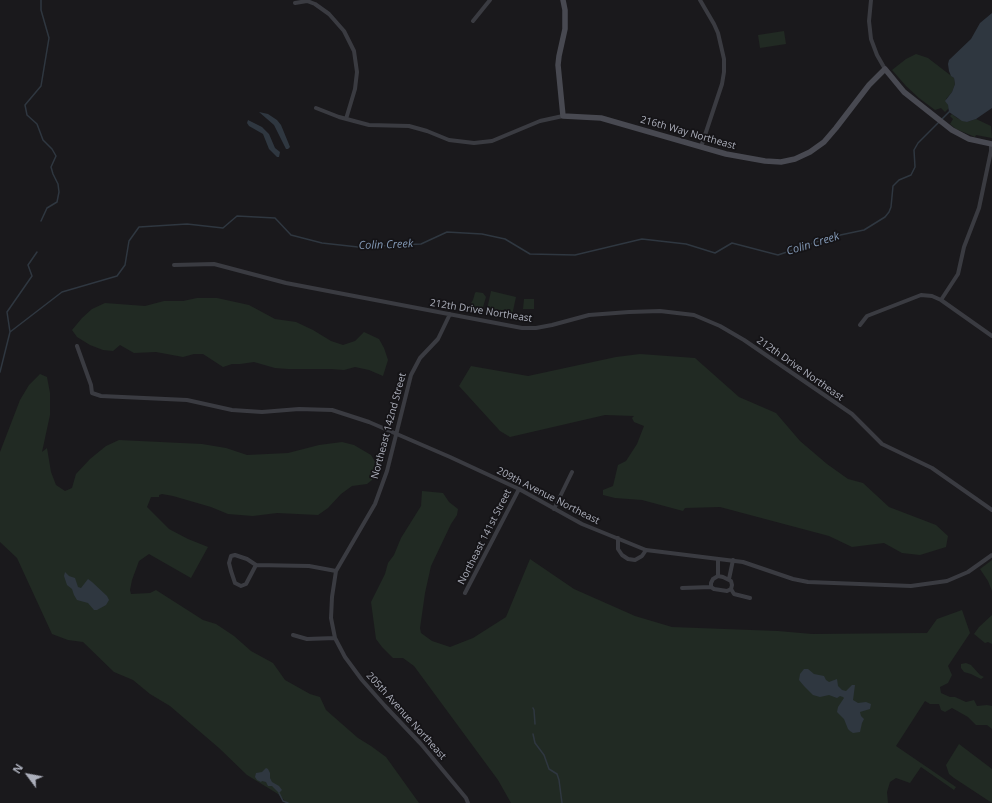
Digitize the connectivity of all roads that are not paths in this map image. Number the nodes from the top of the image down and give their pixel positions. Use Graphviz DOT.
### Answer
graph roads {
  1 [pos="490,0"];
  2 [pos="564,0"];
  3 [pos="700,0"];
  4 [pos="871,0"];
  5 [pos="295,3"];
  6 [pos="473,21"];
  7 [pos="885,69"];
  8 [pos="316,108"];
  9 [pos="563,116"];
  10 [pos="346,119"];
  11 [pos="991,144"];
  12 [pos="701,147"];
  13 [pos="174,265"];
  14 [pos="941,300"];
  15 [pos="450,314"];
  16 [pos="860,325"];
  17 [pos="992,336"];
  18 [pos="77,346"];
  19 [pos="396,434"];
  20 [pos="572,472"];
  21 [pos="519,488"];
  22 [pos="554,509"];
  23 [pos="992,510"];
  24 [pos="618,538"];
  25 [pos="646,550"];
  26 [pos="992,555"];
  27 [pos="718,559"];
  28 [pos="732,560"];
  29 [pos="256,565"];
  30 [pos="336,572"];
  31 [pos="718,576"];
  32 [pos="729,579"];
  33 [pos="711,587"];
  34 [pos="682,588"];
  35 [pos="731,590"];
  36 [pos="465,593"];
  37 [pos="750,598"];
  38 [pos="293,635"];
  39 [pos="334,638"];
  40 [pos="468,803"];
  1 -- 6 [label="street"];
  2 -- 9 [label="street"];
  3 -- 12 [label="street"];
  4 -- 7 [label="street"];
  5 -- 10 [label="street"];
  7 -- 11 [label="street"];
  7 -- 12 [label="street, 216th Way Northeast"];
  8 -- 10 [label="street, 216th Way Northeast"];
  9 -- 10 [label="street, 216th Way Northeast"];
  9 -- 12 [label="street, 216th Way Northeast"];
  11 -- 14 [label="street"];
  13 -- 15 [label="street, 212th Drive Northeast"];
  14 -- 16 [label="street"];
  14 -- 17 [label="street"];
  15 -- 19 [label="street, Northeast 142nd Street"];
  15 -- 23 [label="street, 212th Drive Northeast"];
  18 -- 19 [label="street, 209th Avenue Northeast"];
  19 -- 21 [label="street, 209th Avenue Northeast"];
  19 -- 30 [label="street, Northeast 142nd Street"];
  20 -- 22 [label="street"];
  21 -- 22 [label="street, 209th Avenue Northeast"];
  21 -- 36 [label="street, Northeast 141st Street"];
  22 -- 24 [label="street, 209th Avenue Northeast"];
  24 -- 25 [label="street, 209th Avenue Northeast"];
  24 -- 25 [label="street"];
  25 -- 27 [label="street, 209th Avenue Northeast"];
  26 -- 28 [label="street, 209th Avenue Northeast"];
  27 -- 28 [label="street, 209th Avenue Northeast"];
  27 -- 31 [label="street"];
  28 -- 32 [label="street"];
  29 -- 29 [label="street"];
  29 -- 30 [label="street"];
  30 -- 39 [label="street, Northeast 142nd Street"];
  31 -- 32 [label="street"];
  31 -- 33 [label="street"];
  32 -- 35 [label="street"];
  33 -- 34 [label="street"];
  33 -- 35 [label="street"];
  35 -- 37 [label="street"];
  38 -- 39 [label="street"];
  39 -- 40 [label="street, 205th Avenue Northeast"];
}
